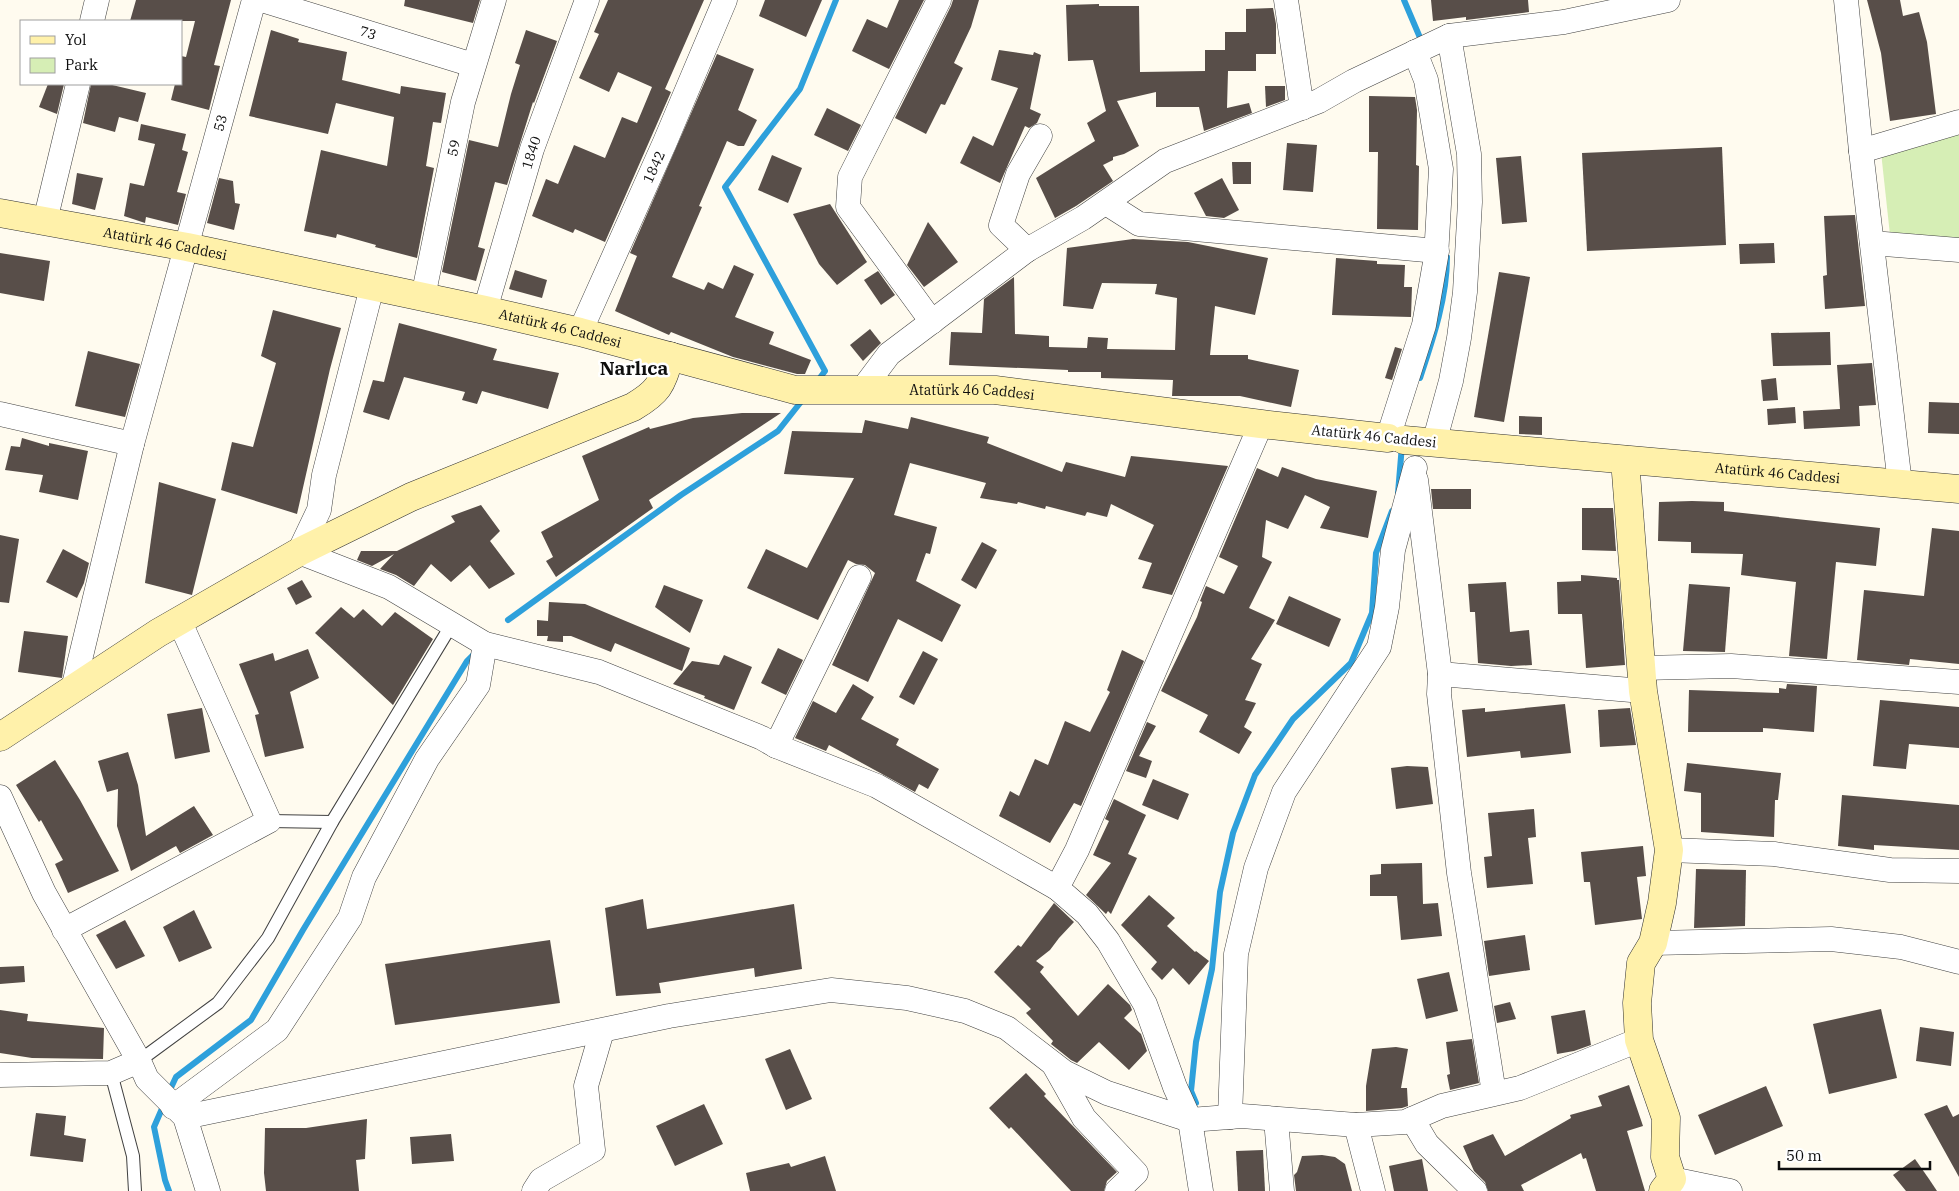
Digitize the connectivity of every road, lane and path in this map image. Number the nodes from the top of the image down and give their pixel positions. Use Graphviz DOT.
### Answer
graph roads {
  1 [pos="97,0"];
  2 [pos="254,0"];
  3 [pos="262,0"];
  4 [pos="494,0"];
  5 [pos="587,0"];
  6 [pos="725,0"];
  7 [pos="939,0"];
  8 [pos="1286,0"];
  9 [pos="1668,0"];
  10 [pos="1846,0"];
  11 [pos="92,20"];
  12 [pos="1449,36"];
  13 [pos="1415,52"];
  14 [pos="473,65"];
  15 [pos="78,85"];
  16 [pos="1302,108"];
  17 [pos="1959,122"];
  18 [pos="1040,136"];
  19 [pos="1861,152"];
  20 [pos="1106,203"];
  21 [pos="0,213"];
  22 [pos="45,220"];
  23 [pos="1872,243"];
  24 [pos="187,247"];
  25 [pos="1027,250"];
  26 [pos="1959,250"];
  27 [pos="1437,251"];
  28 [pos="372,287"];
  29 [pos="423,296"];
  30 [pos="485,310"];
  31 [pos="932,322"];
  32 [pos="580,332"];
  33 [pos="670,356"];
  34 [pos="862,390"];
  35 [pos="0,414"];
  36 [pos="1261,424"];
  37 [pos="1411,440"];
  38 [pos="132,444"];
  39 [pos="1625,460"];
  40 [pos="1415,468"];
  41 [pos="1900,484"];
  42 [pos="1959,489"];
  43 [pos="299,552"];
  44 [pos="859,577"];
  45 [pos="179,620"];
  46 [pos="452,624"];
  47 [pos="485,644"];
  48 [pos="1440,674"];
  49 [pos="1642,680"];
  50 [pos="1959,682"];
  51 [pos="72,689"];
  52 [pos="0,737"];
  53 [pos="776,746"];
  54 [pos="0,797"];
  55 [pos="269,821"];
  56 [pos="332,822"];
  57 [pos="1669,850"];
  58 [pos="1959,871"];
  59 [pos="1057,888"];
  60 [pos="64,930"];
  61 [pos="1653,943"];
  62 [pos="1956,956"];
  63 [pos="602,1031"];
  64 [pos="1638,1040"];
  65 [pos="139,1060"];
  66 [pos="1053,1063"];
  67 [pos="111,1073"];
  68 [pos="0,1075"];
  69 [pos="1494,1093"];
  70 [pos="173,1105"];
  71 [pos="1230,1117"];
  72 [pos="1276,1119"];
  73 [pos="1412,1119"];
  74 [pos="1190,1120"];
  75 [pos="1356,1125"];
  76 [pos="1667,1185"];
  77 [pos="135,1191"];
  78 [pos="208,1191"];
  79 [pos="534,1191"];
  80 [pos="1117,1191"];
  81 [pos="1201,1191"];
  82 [pos="1282,1191"];
  83 [pos="1373,1191"];
  84 [pos="1475,1191"];
  85 [pos="1730,1191"];
  1 -- 11 [label="street"];
  2 -- 24 [label="street, 53"];
  3 -- 14 [label="street, 73"];
  4 -- 14 [label="street, 59"];
  5 -- 30 [label="street, 1840"];
  6 -- 32 [label="street, 1842"];
  7 -- 31 [label="street"];
  8 -- 16 [label="street"];
  9 -- 12 [label="street"];
  10 -- 19 [label="street"];
  12 -- 13 [label="street"];
  12 -- 37 [label="street"];
  13 -- 16 [label="street"];
  13 -- 27 [label="street"];
  14 -- 29 [label="street, 59"];
  15 -- 22 [label="street"];
  16 -- 20 [label="street"];
  17 -- 19 [label="street"];
  18 -- 25 [label="street"];
  19 -- 23 [label="street"];
  20 -- 25 [label="street"];
  20 -- 27 [label="street"];
  21 -- 22 [label="street, Atatürk 46 Caddesi"];
  22 -- 24 [label="street, Atatürk 46 Caddesi"];
  23 -- 26 [label="street"];
  23 -- 41 [label="street"];
  24 -- 28 [label="street, Atatürk 46 Caddesi"];
  24 -- 38 [label="street, 53"];
  25 -- 31 [label="street"];
  27 -- 37 [label="street"];
  28 -- 29 [label="street, Atatürk 46 Caddesi"];
  28 -- 43 [label="street"];
  29 -- 30 [label="street, Atatürk 46 Caddesi"];
  30 -- 32 [label="street, Atatürk 46 Caddesi"];
  31 -- 34 [label="street"];
  32 -- 33 [label="street, Atatürk 46 Caddesi"];
  33 -- 34 [label="street, Atatürk 46 Caddesi"];
  33 -- 43 [label="street"];
  34 -- 36 [label="street, Atatürk 46 Caddesi"];
  35 -- 38 [label="street"];
  36 -- 37 [label="street, Atatürk 46 Caddesi"];
  36 -- 59 [label="street"];
  37 -- 39 [label="street, Atatürk 46 Caddesi"];
  37 -- 40 [label="street"];
  38 -- 51 [label="street, 53"];
  39 -- 41 [label="street, Atatürk 46 Caddesi"];
  39 -- 49 [label="street"];
  40 -- 48 [label="street"];
  40 -- 71 [label="street"];
  41 -- 42 [label="street, Atatürk 46 Caddesi"];
  43 -- 45 [label="street"];
  43 -- 46 [label="street"];
  44 -- 53 [label="street"];
  45 -- 51 [label="street"];
  45 -- 55 [label="street"];
  46 -- 47 [label="street"];
  46 -- 56 [label="lane"];
  47 -- 53 [label="street"];
  47 -- 70 [label="street"];
  48 -- 49 [label="street"];
  48 -- 69 [label="street"];
  49 -- 50 [label="street"];
  49 -- 57 [label="street"];
  51 -- 52 [label="street"];
  53 -- 59 [label="street"];
  54 -- 60 [label="street"];
  55 -- 56 [label="lane"];
  55 -- 60 [label="street"];
  56 -- 65 [label="lane"];
  57 -- 58 [label="street"];
  57 -- 61 [label="street"];
  59 -- 74 [label="street"];
  60 -- 65 [label="street"];
  61 -- 62 [label="street"];
  61 -- 64 [label="street"];
  63 -- 66 [label="street"];
  63 -- 70 [label="street"];
  63 -- 79 [label="street"];
  64 -- 69 [label="street"];
  64 -- 76 [label="street"];
  65 -- 67 [label="street"];
  65 -- 70 [label="street"];
  66 -- 74 [label="street"];
  66 -- 80 [label="street"];
  67 -- 68 [label="street"];
  67 -- 77 [label="lane"];
  69 -- 73 [label="street"];
  70 -- 78 [label="street"];
  71 -- 72 [label="street"];
  71 -- 74 [label="street"];
  72 -- 75 [label="street"];
  72 -- 82 [label="street"];
  73 -- 75 [label="street"];
  73 -- 84 [label="street"];
  74 -- 81 [label="street"];
  75 -- 83 [label="street"];
  76 -- 85 [label="street"];
}
